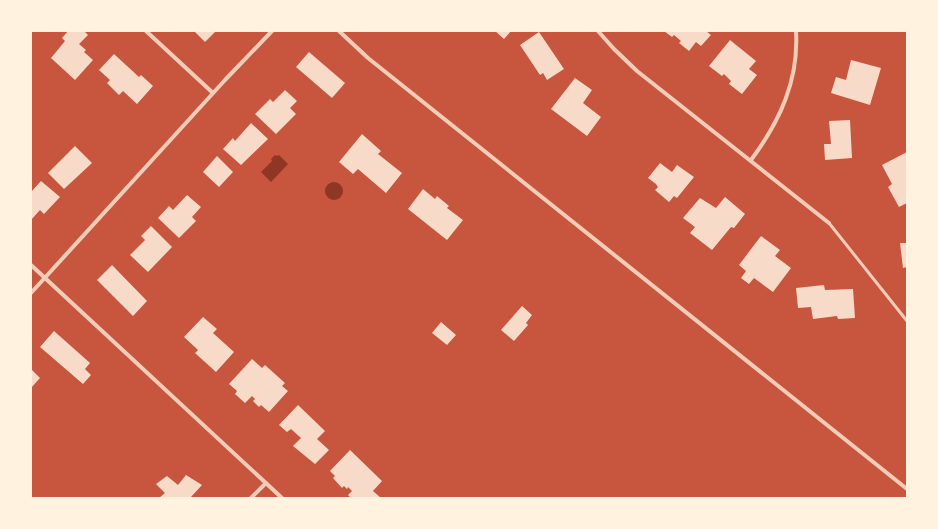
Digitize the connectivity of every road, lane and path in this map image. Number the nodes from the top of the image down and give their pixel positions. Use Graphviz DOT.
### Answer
graph roads {
  1 [pos="146,31"];
  2 [pos="272,31"];
  3 [pos="339,31"];
  4 [pos="598,31"];
  5 [pos="796,31"];
  6 [pos="213,93"];
  7 [pos="751,160"];
  8 [pos="830,223"];
  9 [pos="31,265"];
  10 [pos="46,278"];
  11 [pos="31,293"];
  12 [pos="907,321"];
  13 [pos="266,482"];
  14 [pos="907,489"];
  15 [pos="251,498"];
  16 [pos="282,498"];
  1 -- 6 [label="street"];
  2 -- 6 [label="street"];
  3 -- 14 [label="street"];
  4 -- 7 [label="street"];
  5 -- 7 [label="street"];
  6 -- 10 [label="street"];
  7 -- 8 [label="street"];
  8 -- 12 [label="lane"];
  9 -- 10 [label="street"];
  10 -- 11 [label="street"];
  10 -- 13 [label="street"];
  13 -- 15 [label="street"];
  13 -- 16 [label="street"];
}
